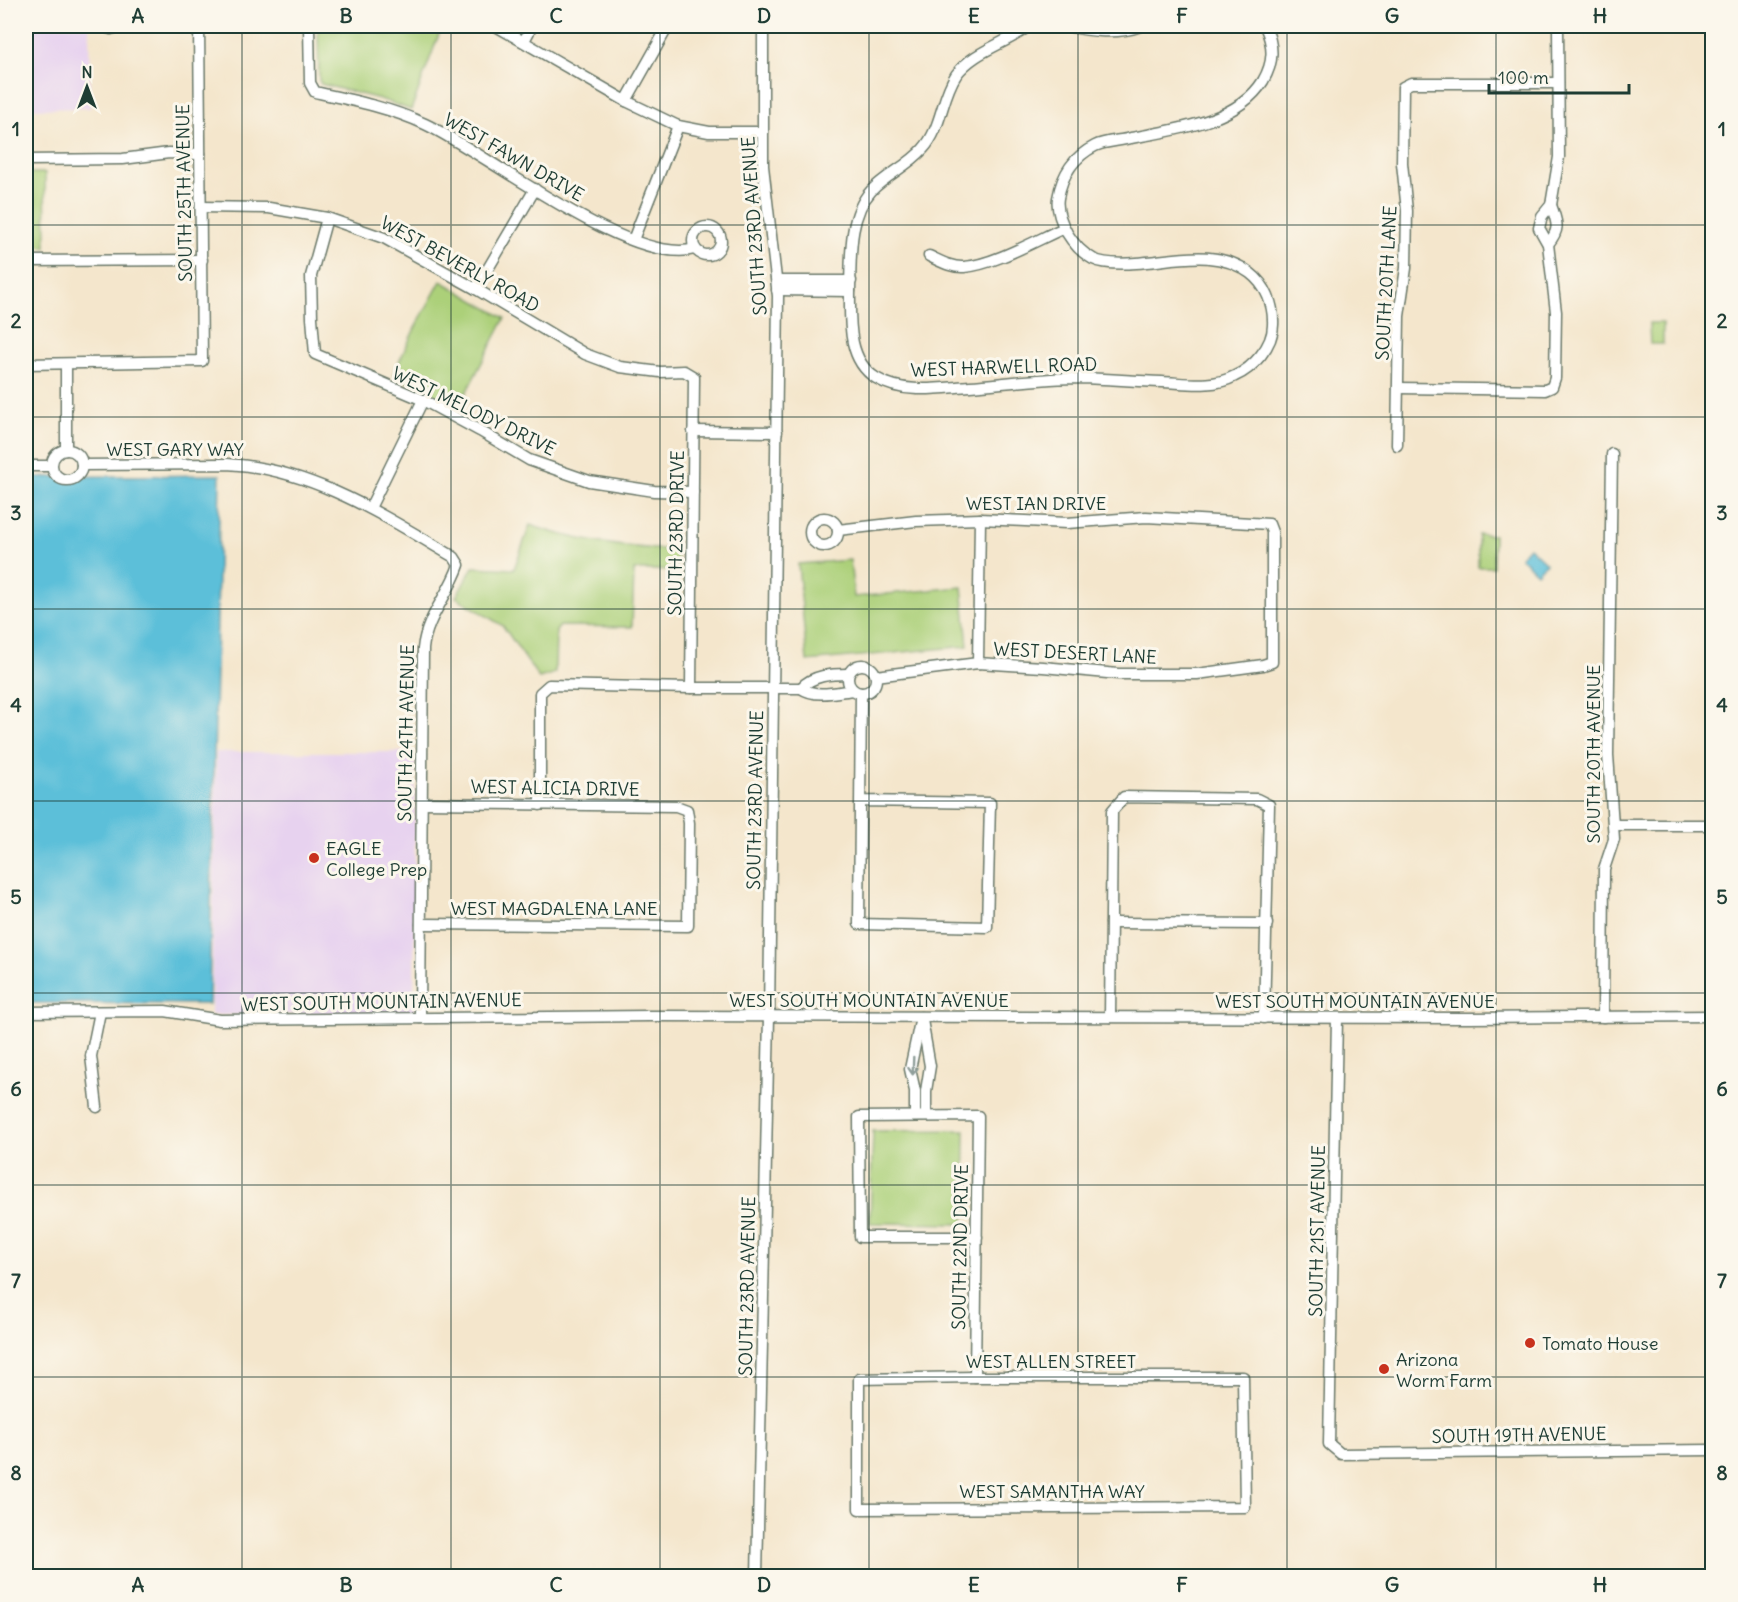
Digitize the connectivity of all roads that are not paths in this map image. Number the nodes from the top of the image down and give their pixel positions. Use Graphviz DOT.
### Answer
graph roads {
  1 [pos="102,26"];
  2 [pos="121,26"];
  3 [pos="199,26"];
  4 [pos="309,26"];
  5 [pos="496,26"];
  6 [pos="532,26"];
  7 [pos="669,26"];
  8 [pos="763,26"];
  9 [pos="1029,26"];
  10 [pos="1066,26"];
  11 [pos="1141,26"];
  12 [pos="1265,26"];
  13 [pos="1558,26"];
  14 [pos="524,41"];
  15 [pos="1558,82"];
  16 [pos="626,101"];
  17 [pos="678,126"];
  18 [pos="763,132"];
  19 [pos="200,154"];
  20 [pos="26,160"];
  21 [pos="535,189"];
  22 [pos="1551,205"];
  23 [pos="201,207"];
  24 [pos="327,218"];
  25 [pos="1064,228"];
  26 [pos="633,240"];
  27 [pos="1548,244"];
  28 [pos="695,249"];
  29 [pos="929,256"];
  30 [pos="202,260"];
  31 [pos="26,261"];
  32 [pos="777,286"];
  33 [pos="851,286"];
  34 [pos="476,289"];
  35 [pos="26,364"];
  36 [pos="66,364"];
  37 [pos="694,378"];
  38 [pos="1398,388"];
  39 [pos="423,400"];
  40 [pos="693,431"];
  41 [pos="777,432"];
  42 [pos="1397,445"];
  43 [pos="66,450"];
  44 [pos="1612,454"];
  45 [pos="82,465"];
  46 [pos="26,466"];
  47 [pos="51,466"];
  48 [pos="693,492"];
  49 [pos="370,508"];
  50 [pos="980,519"];
  51 [pos="838,530"];
  52 [pos="459,565"];
  53 [pos="1272,662"];
  54 [pos="978,663"];
  55 [pos="848,674"];
  56 [pos="827,676"];
  57 [pos="876,676"];
  58 [pos="691,688"];
  59 [pos="773,688"];
  60 [pos="801,688"];
  61 [pos="857,691"];
  62 [pos="827,693"];
  63 [pos="860,801"];
  64 [pos="422,803"];
  65 [pos="540,804"];
  66 [pos="1614,825"];
  67 [pos="1713,825"];
  68 [pos="1111,923"];
  69 [pos="420,924"];
  70 [pos="1267,924"];
  71 [pos="688,926"];
  72 [pos="26,1012"];
  73 [pos="100,1012"];
  74 [pos="769,1016"];
  75 [pos="1713,1016"];
  76 [pos="921,1017"];
  77 [pos="1110,1017"];
  78 [pos="1603,1017"];
  79 [pos="420,1018"];
  80 [pos="1264,1018"];
  81 [pos="1337,1018"];
  82 [pos="97,1107"];
  83 [pos="921,1115"];
  84 [pos="977,1237"];
  85 [pos="975,1377"];
  86 [pos="1329,1444"];
  87 [pos="1713,1450"];
  88 [pos="1245,1507"];
  89 [pos="859,1509"];
  90 [pos="757,1576"];
  1 -- 2 [label="street"];
  3 -- 19 [label="street, SOUTH 25TH AVENUE"];
  4 -- 21 [label="street, WEST FAWN DRIVE"];
  5 -- 14 [label="street"];
  6 -- 14 [label="street"];
  7 -- 16 [label="street"];
  8 -- 18 [label="street, SOUTH 23RD AVENUE"];
  9 -- 33 [label="street"];
  10 -- 11 [label="street"];
  12 -- 25 [label="street"];
  13 -- 15 [label="street"];
  14 -- 16 [label="street"];
  15 -- 22 [label="street"];
  15 -- 38 [label="street, SOUTH 20TH LANE"];
  16 -- 17 [label="street"];
  17 -- 18 [label="street"];
  17 -- 26 [label="street"];
  18 -- 32 [label="street, SOUTH 23RD AVENUE"];
  19 -- 20 [label="street"];
  19 -- 23 [label="street, SOUTH 25TH AVENUE"];
  21 -- 26 [label="street, WEST FAWN DRIVE"];
  21 -- 34 [label="street"];
  22 -- 27 [label="street"];
  22 -- 27 [label="street"];
  23 -- 24 [label="street, WEST BEVERLY ROAD"];
  23 -- 30 [label="street, SOUTH 25TH AVENUE"];
  24 -- 34 [label="street, WEST BEVERLY ROAD"];
  24 -- 39 [label="street, WEST MELODY DRIVE"];
  25 -- 29 [label="street"];
  25 -- 33 [label="street, WEST HARWELL ROAD"];
  26 -- 28 [label="street, WEST FAWN DRIVE"];
  27 -- 38 [label="street"];
  30 -- 31 [label="street"];
  30 -- 36 [label="street, SOUTH 25TH AVENUE"];
  32 -- 33 [label="street"];
  32 -- 41 [label="street, SOUTH 23RD AVENUE"];
  34 -- 37 [label="street, WEST BEVERLY ROAD"];
  35 -- 36 [label="street"];
  36 -- 43 [label="street"];
  37 -- 40 [label="street, SOUTH 23RD DRIVE"];
  38 -- 42 [label="street, SOUTH 20TH LANE"];
  39 -- 48 [label="street, WEST MELODY DRIVE"];
  39 -- 49 [label="street"];
  40 -- 41 [label="street"];
  40 -- 48 [label="street, SOUTH 23RD DRIVE"];
  41 -- 59 [label="street, SOUTH 23RD AVENUE"];
  43 -- 45 [label="street"];
  43 -- 47 [label="street"];
  44 -- 66 [label="street, SOUTH 20TH AVENUE"];
  45 -- 47 [label="street"];
  45 -- 49 [label="street, WEST GARY WAY"];
  46 -- 47 [label="street"];
  48 -- 58 [label="street, SOUTH 23RD DRIVE"];
  49 -- 52 [label="street, WEST GARY WAY"];
  50 -- 51 [label="street, WEST IAN DRIVE"];
  50 -- 53 [label="street, WEST IAN DRIVE"];
  50 -- 54 [label="street"];
  52 -- 64 [label="street, SOUTH 24TH AVENUE"];
  53 -- 54 [label="street, WEST DESERT LANE"];
  54 -- 57 [label="street, WEST DESERT LANE"];
  55 -- 56 [label="street"];
  55 -- 57 [label="street"];
  55 -- 61 [label="street"];
  56 -- 60 [label="street"];
  56 -- 62 [label="street"];
  57 -- 61 [label="street"];
  58 -- 59 [label="street"];
  58 -- 65 [label="street"];
  59 -- 60 [label="street"];
  59 -- 74 [label="street, SOUTH 23RD AVENUE"];
  60 -- 62 [label="street"];
  61 -- 62 [label="street"];
  61 -- 63 [label="street"];
  63 -- 63 [label="street"];
  64 -- 65 [label="street, WEST ALICIA DRIVE"];
  64 -- 69 [label="street, SOUTH 24TH AVENUE"];
  65 -- 71 [label="street, WEST ALICIA DRIVE"];
  66 -- 67 [label="street"];
  66 -- 78 [label="street, SOUTH 20TH AVENUE"];
  68 -- 70 [label="street"];
  68 -- 70 [label="street"];
  68 -- 77 [label="street"];
  69 -- 71 [label="street, WEST MAGDALENA LANE"];
  69 -- 79 [label="street, SOUTH 24TH AVENUE"];
  70 -- 80 [label="street"];
  72 -- 73 [label="street, WEST SOUTH MOUNTAIN AVENUE"];
  73 -- 79 [label="street, WEST SOUTH MOUNTAIN AVENUE"];
  73 -- 82 [label="street"];
  74 -- 76 [label="street, WEST SOUTH MOUNTAIN AVENUE"];
  74 -- 79 [label="street, WEST SOUTH MOUNTAIN AVENUE"];
  74 -- 90 [label="street, SOUTH 23RD AVENUE"];
  75 -- 78 [label="street, WEST SOUTH MOUNTAIN AVENUE"];
  76 -- 77 [label="street, WEST SOUTH MOUNTAIN AVENUE"];
  76 -- 83 [label="street"];
  76 -- 83 [label="street, one-way"];
  77 -- 80 [label="street, WEST SOUTH MOUNTAIN AVENUE"];
  78 -- 81 [label="street, WEST SOUTH MOUNTAIN AVENUE"];
  80 -- 81 [label="street, WEST SOUTH MOUNTAIN AVENUE"];
  81 -- 86 [label="street, SOUTH 21ST AVENUE"];
  83 -- 84 [label="street, SOUTH 22ND DRIVE"];
  83 -- 84 [label="street"];
  84 -- 85 [label="street, SOUTH 22ND DRIVE"];
  85 -- 88 [label="street, WEST ALLEN STREET"];
  85 -- 89 [label="street, WEST ALLEN STREET"];
  86 -- 87 [label="street, SOUTH 19TH AVENUE"];
  88 -- 89 [label="street, WEST SAMANTHA WAY"];
}
